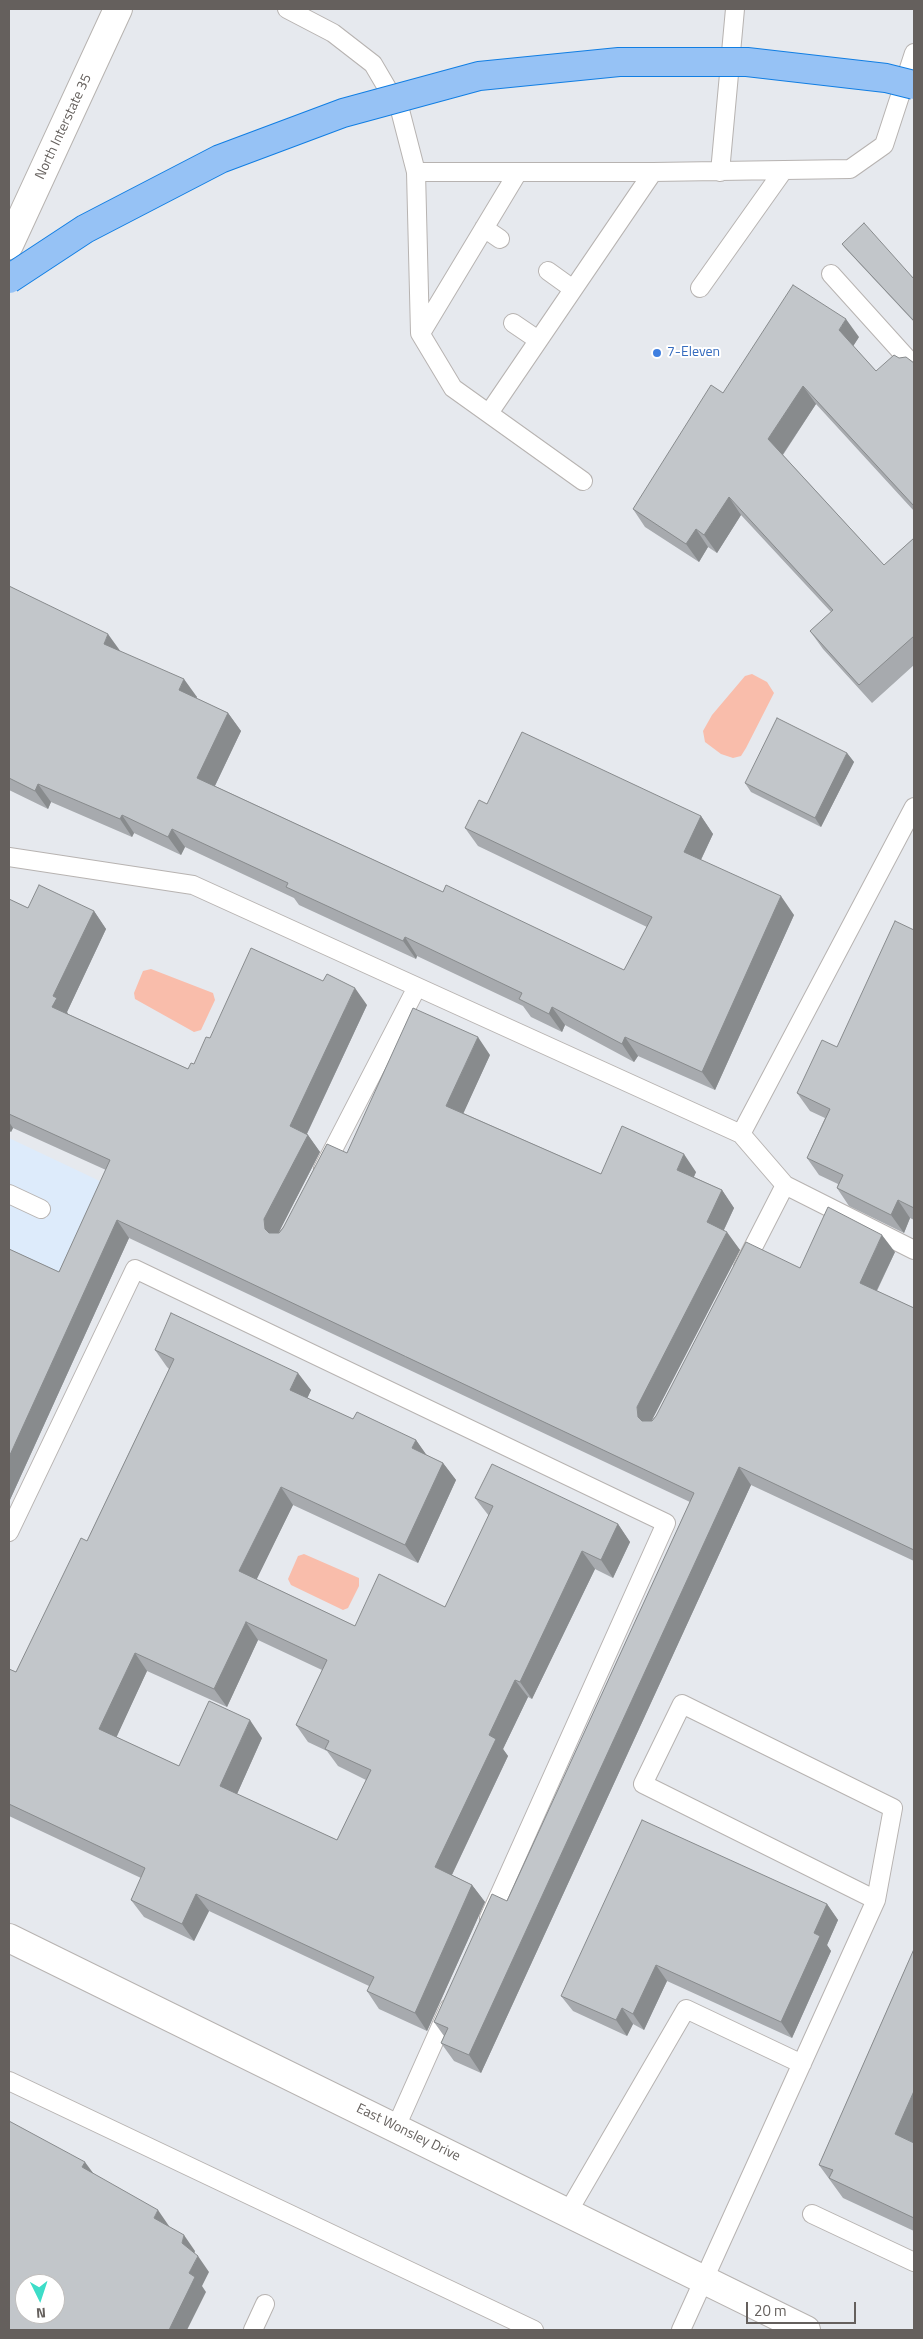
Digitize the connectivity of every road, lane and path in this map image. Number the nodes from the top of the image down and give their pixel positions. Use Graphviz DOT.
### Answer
graph roads {
  1 [pos="118,9"];
  2 [pos="287,9"];
  3 [pos="735,9"];
  4 [pos="914,53"];
  5 [pos="914,85"];
  6 [pos="783,170"];
  7 [pos="416,172"];
  8 [pos="518,172"];
  9 [pos="653,172"];
  10 [pos="720,172"];
  11 [pos="484,228"];
  12 [pos="500,239"];
  13 [pos="9,246"];
  14 [pos="548,272"];
  15 [pos="831,274"];
  16 [pos="9,279"];
  17 [pos="700,288"];
  18 [pos="573,289"];
  19 [pos="513,323"];
  20 [pos="420,333"];
  21 [pos="538,340"];
  22 [pos="914,366"];
  23 [pos="489,413"];
  24 [pos="583,481"];
  25 [pos="914,807"];
  26 [pos="9,858"];
  27 [pos="417,987"];
  28 [pos="741,1134"];
  29 [pos="317,1180"];
  30 [pos="785,1185"];
  31 [pos="9,1194"];
  32 [pos="41,1209"];
  33 [pos="914,1250"];
  34 [pos="736,1281"];
  35 [pos="9,1532"];
  36 [pos="876,1900"];
  37 [pos="483,1933"];
  38 [pos="9,1938"];
  39 [pos="454,1996"];
  40 [pos="802,2064"];
  41 [pos="9,2081"];
  42 [pos="396,2127"];
  43 [pos="568,2212"];
  44 [pos="812,2214"];
  45 [pos="914,2262"];
  46 [pos="704,2280"];
  47 [pos="265,2304"];
  48 [pos="253,2330"];
  49 [pos="534,2330"];
  50 [pos="681,2330"];
  51 [pos="806,2330"];
  1 -- 13 [label="street, North Interstate 35"];
  2 -- 7 [label="lane"];
  3 -- 10 [label="lane"];
  4 -- 6 [label="lane"];
  5 -- 16 [label="highway, bridge"];
  6 -- 10 [label="lane"];
  6 -- 17 [label="lane"];
  7 -- 8 [label="lane"];
  7 -- 20 [label="lane"];
  8 -- 9 [label="lane"];
  8 -- 11 [label="lane"];
  9 -- 10 [label="lane"];
  9 -- 18 [label="lane"];
  11 -- 12 [label="lane"];
  11 -- 20 [label="lane"];
  14 -- 18 [label="lane"];
  15 -- 22 [label="lane"];
  18 -- 21 [label="lane"];
  19 -- 21 [label="lane"];
  20 -- 23 [label="lane"];
  21 -- 23 [label="lane"];
  23 -- 24 [label="lane"];
  25 -- 28 [label="lane"];
  26 -- 27 [label="lane"];
  27 -- 28 [label="lane"];
  27 -- 29 [label="lane"];
  28 -- 30 [label="lane"];
  30 -- 33 [label="lane"];
  30 -- 34 [label="lane"];
  31 -- 32 [label="lane"];
  35 -- 37 [label="lane"];
  36 -- 36 [label="lane"];
  36 -- 40 [label="lane"];
  38 -- 42 [label="street, East Wonsley Drive"];
  39 -- 42 [label="lane"];
  40 -- 43 [label="lane"];
  40 -- 46 [label="lane"];
  41 -- 49 [label="lane"];
  42 -- 43 [label="street, East Wonsley Drive"];
  43 -- 46 [label="street, East Wonsley Drive"];
  44 -- 45 [label="lane"];
  46 -- 50 [label="lane"];
  46 -- 51 [label="street, East Wonsley Drive"];
  47 -- 48 [label="lane"];
}
